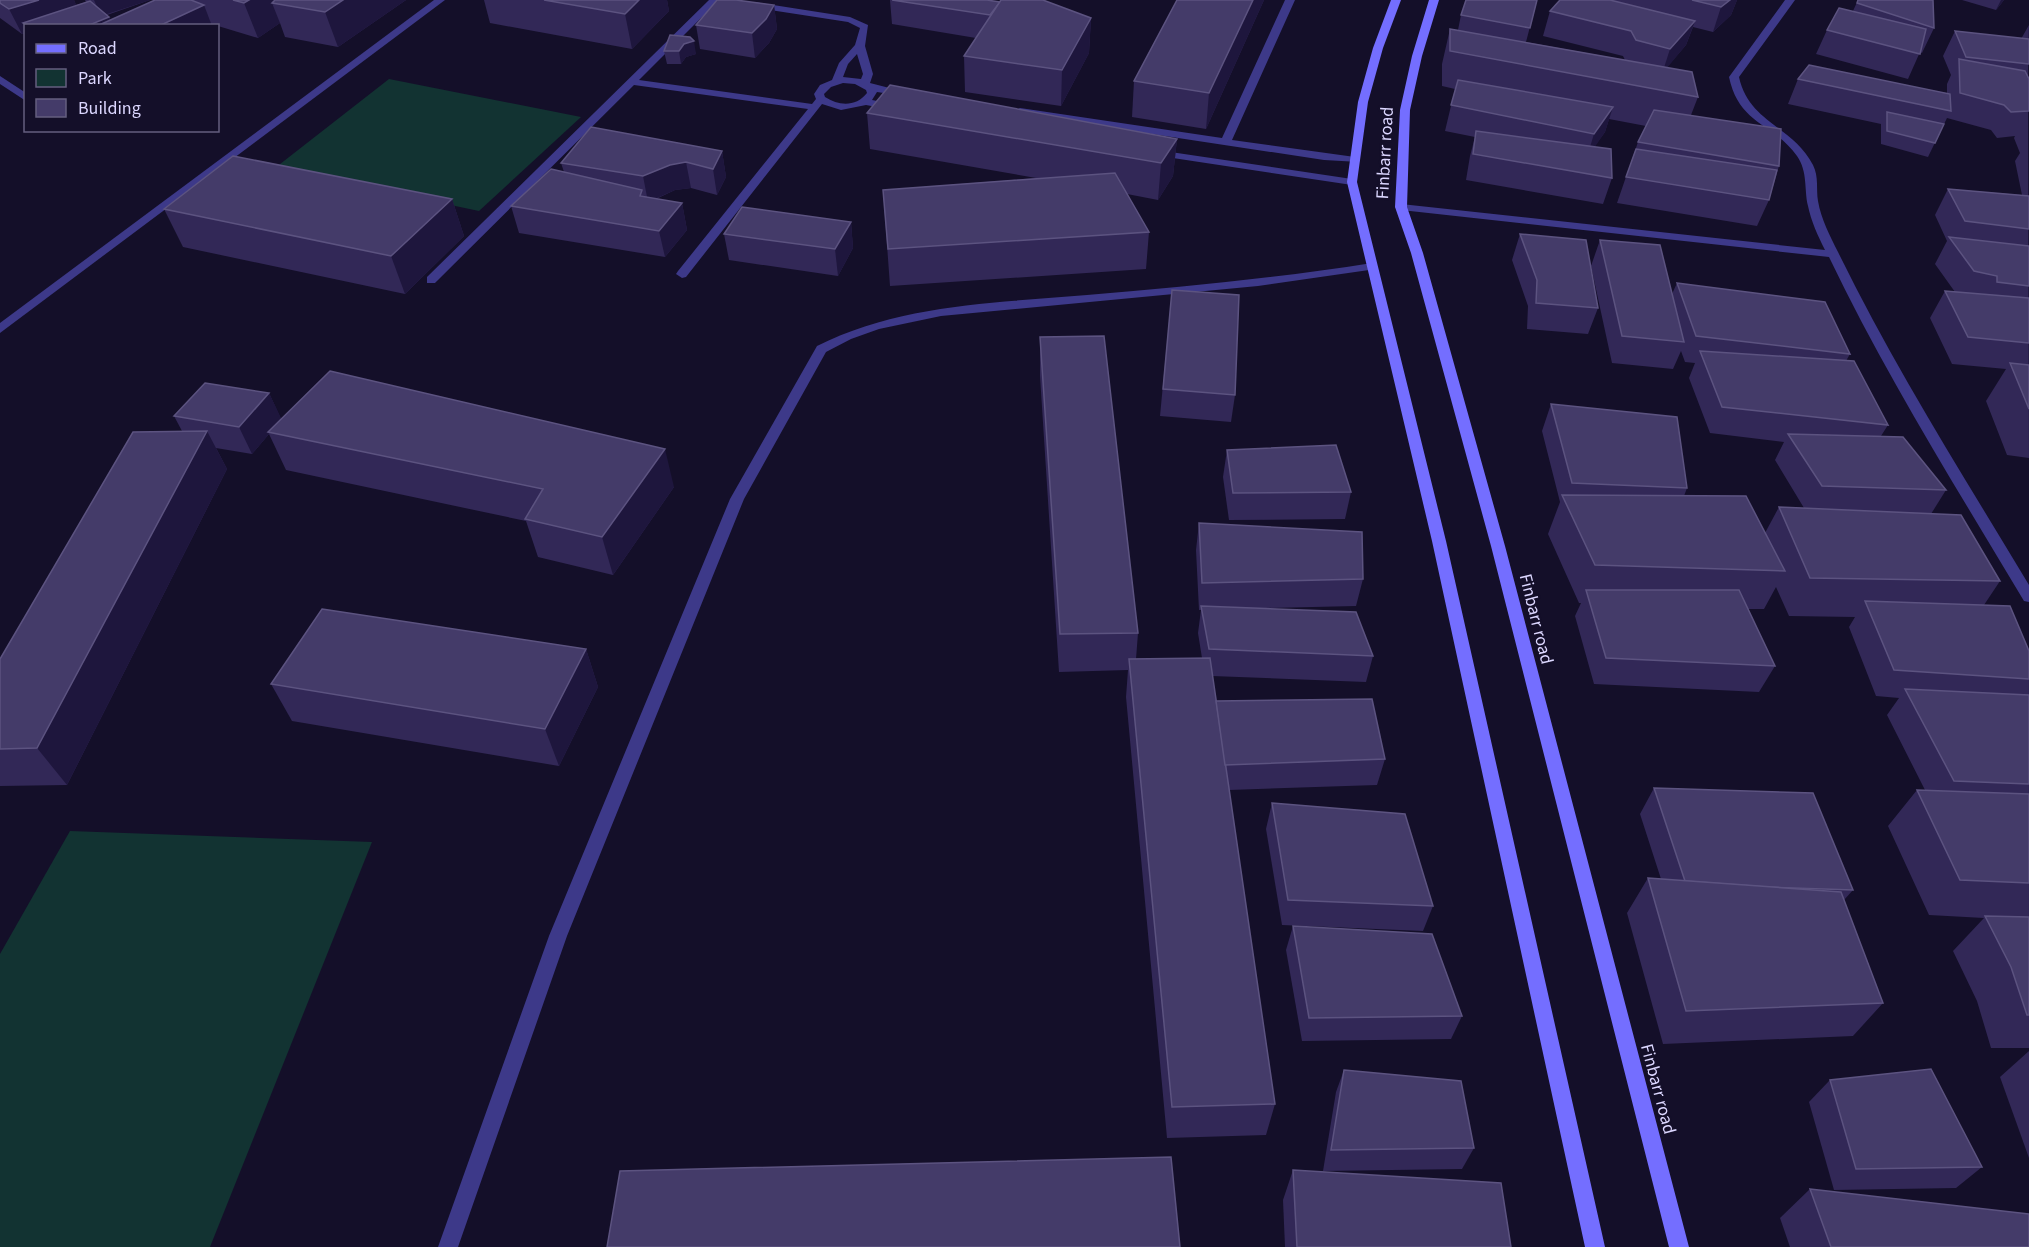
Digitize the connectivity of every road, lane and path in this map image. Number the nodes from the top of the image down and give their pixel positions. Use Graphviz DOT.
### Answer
graph roads {
  1 [pos="440,0"];
  2 [pos="714,0"];
  3 [pos="1290,0"];
  4 [pos="1395,0"];
  5 [pos="1434,0"];
  6 [pos="1790,0"];
  7 [pos="745,4"];
  8 [pos="860,46"];
  9 [pos="0,80"];
  10 [pos="837,81"];
  11 [pos="632,82"];
  12 [pos="868,86"];
  13 [pos="918,95"];
  14 [pos="24,97"];
  15 [pos="864,102"];
  16 [pos="817,103"];
  17 [pos="1013,109"];
  18 [pos="910,110"];
  19 [pos="1232,143"];
  20 [pos="1150,152"];
  21 [pos="1355,160"];
  22 [pos="1230,165"];
  23 [pos="1353,182"];
  24 [pos="1401,207"];
  25 [pos="1833,254"];
  26 [pos="1372,267"];
  27 [pos="682,274"];
  28 [pos="431,280"];
  29 [pos="0,329"];
  30 [pos="2029,597"];
  31 [pos="448,1247"];
  32 [pos="1595,1247"];
  33 [pos="1678,1247"];
  1 -- 29 [label="street"];
  2 -- 11 [label="street"];
  3 -- 19 [label="street"];
  4 -- 21 [label="main road, Finbarr road"];
  5 -- 24 [label="main road, Finbarr road"];
  6 -- 25 [label="street"];
  7 -- 8 [label="street"];
  8 -- 10 [label="street"];
  8 -- 12 [label="street"];
  9 -- 14 [label="street"];
  10 -- 12 [label="street"];
  10 -- 16 [label="street"];
  11 -- 16 [label="street"];
  11 -- 28 [label="street"];
  12 -- 13 [label="street"];
  12 -- 15 [label="street"];
  15 -- 16 [label="street"];
  15 -- 18 [label="street"];
  16 -- 27 [label="street"];
  17 -- 19 [label="street"];
  19 -- 21 [label="street"];
  19 -- 22 [label="street"];
  20 -- 22 [label="street"];
  21 -- 23 [label="main road, Finbarr road"];
  22 -- 23 [label="street"];
  23 -- 26 [label="main road, Finbarr road"];
  24 -- 25 [label="street"];
  24 -- 33 [label="main road, Finbarr road"];
  25 -- 30 [label="street"];
  26 -- 31 [label="street"];
  26 -- 32 [label="main road, Finbarr road"];
}
